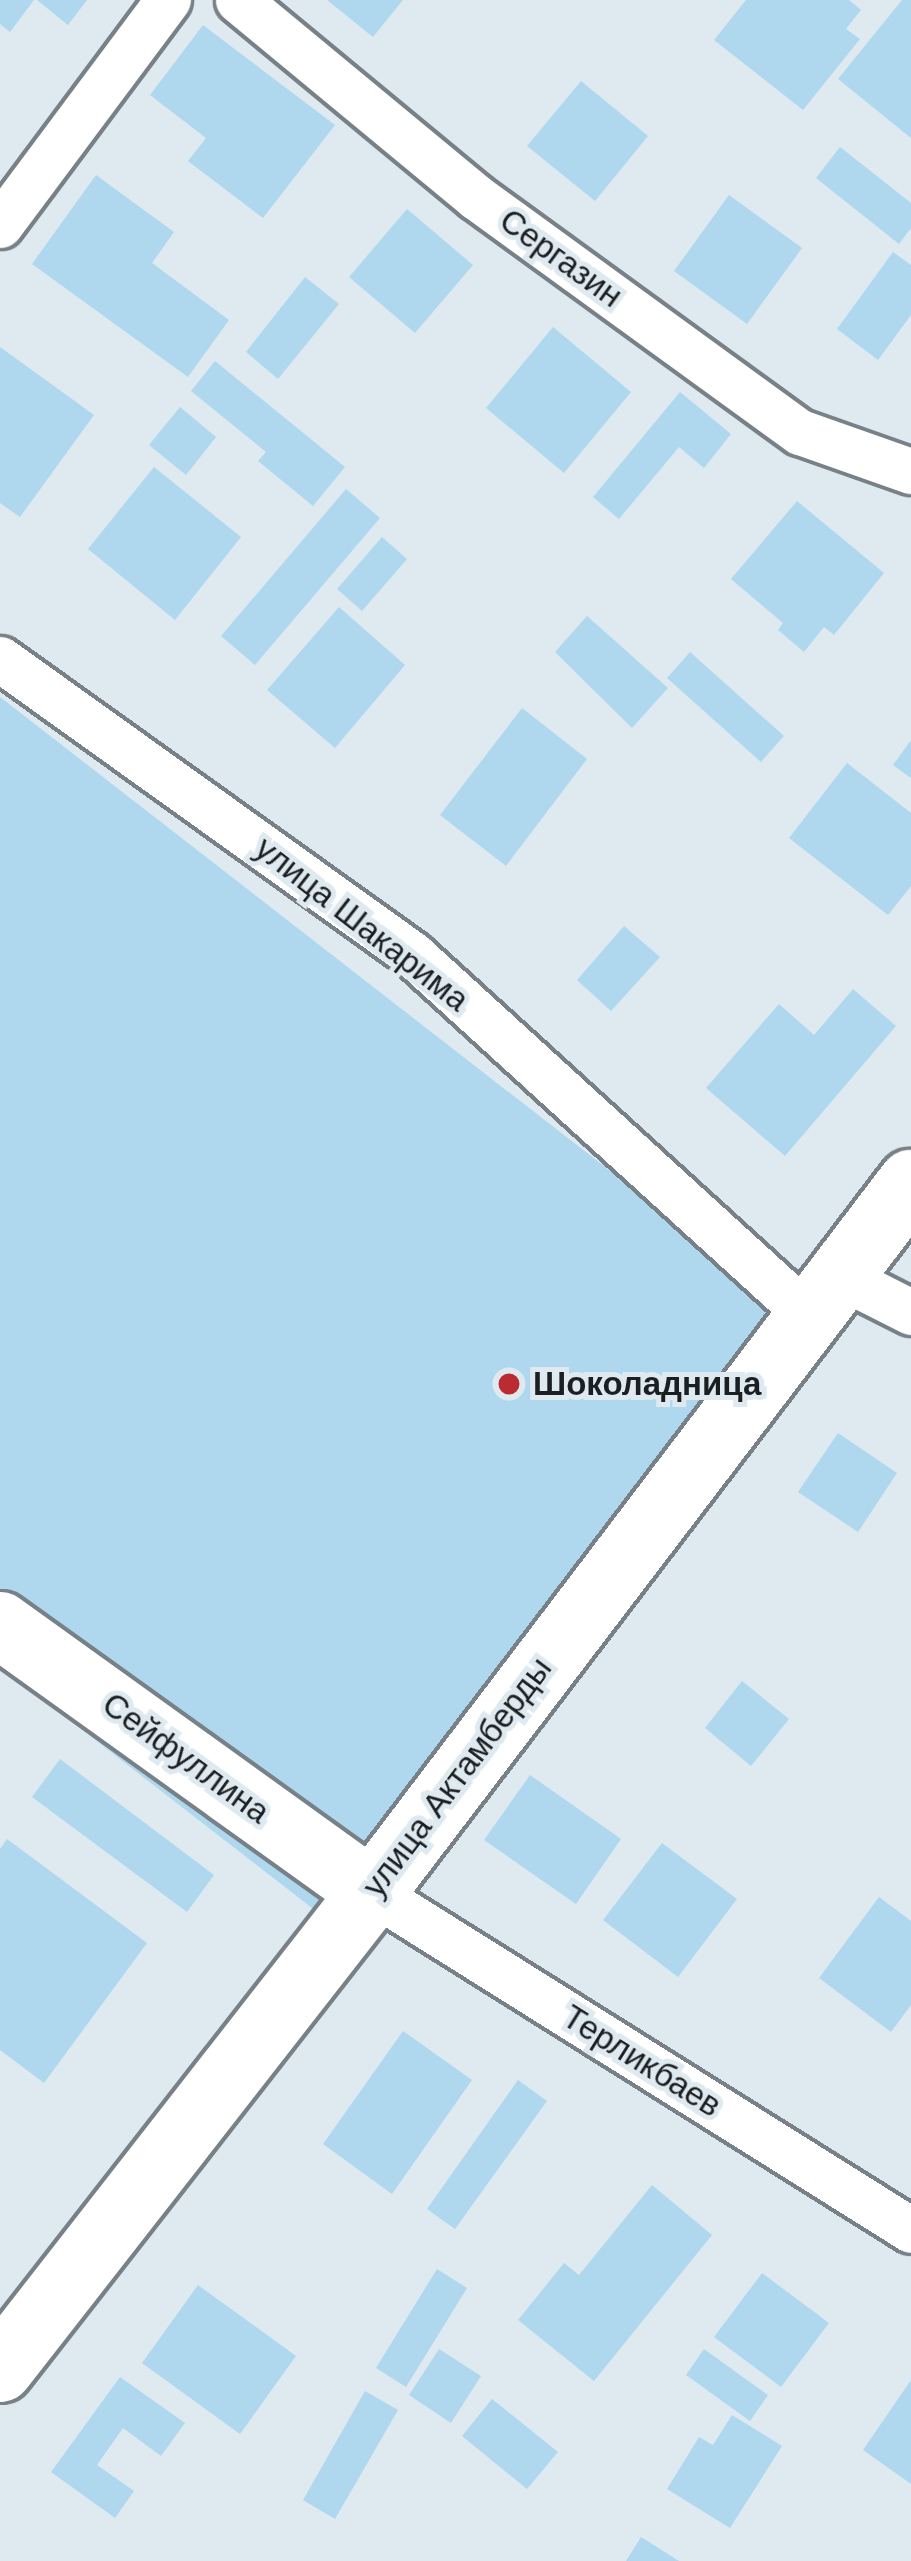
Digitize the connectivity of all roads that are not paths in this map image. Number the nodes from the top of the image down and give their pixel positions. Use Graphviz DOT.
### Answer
graph roads {
  1 [pos="168,0"];
  2 [pos="238,0"];
  3 [pos="0,225"];
  4 [pos="911,471"];
  5 [pos="0,659"];
  6 [pos="911,1183"];
  7 [pos="822,1295"];
  8 [pos="911,1312"];
  9 [pos="0,1625"];
  10 [pos="372,1892"];
  11 [pos="911,2230"];
  12 [pos="0,2369"];
  1 -- 3 [label="street"];
  2 -- 4 [label="street, Сергазин"];
  5 -- 7 [label="street, улица Шакарима"];
  6 -- 7 [label="main road, улица Актамберды"];
  7 -- 8 [label="street, улица Шакарима"];
  7 -- 10 [label="main road, улица Актамберды"];
  9 -- 10 [label="main road, Сейфуллина"];
  10 -- 11 [label="street, Терликбаев"];
  10 -- 12 [label="main road, улица Актамберды"];
}
